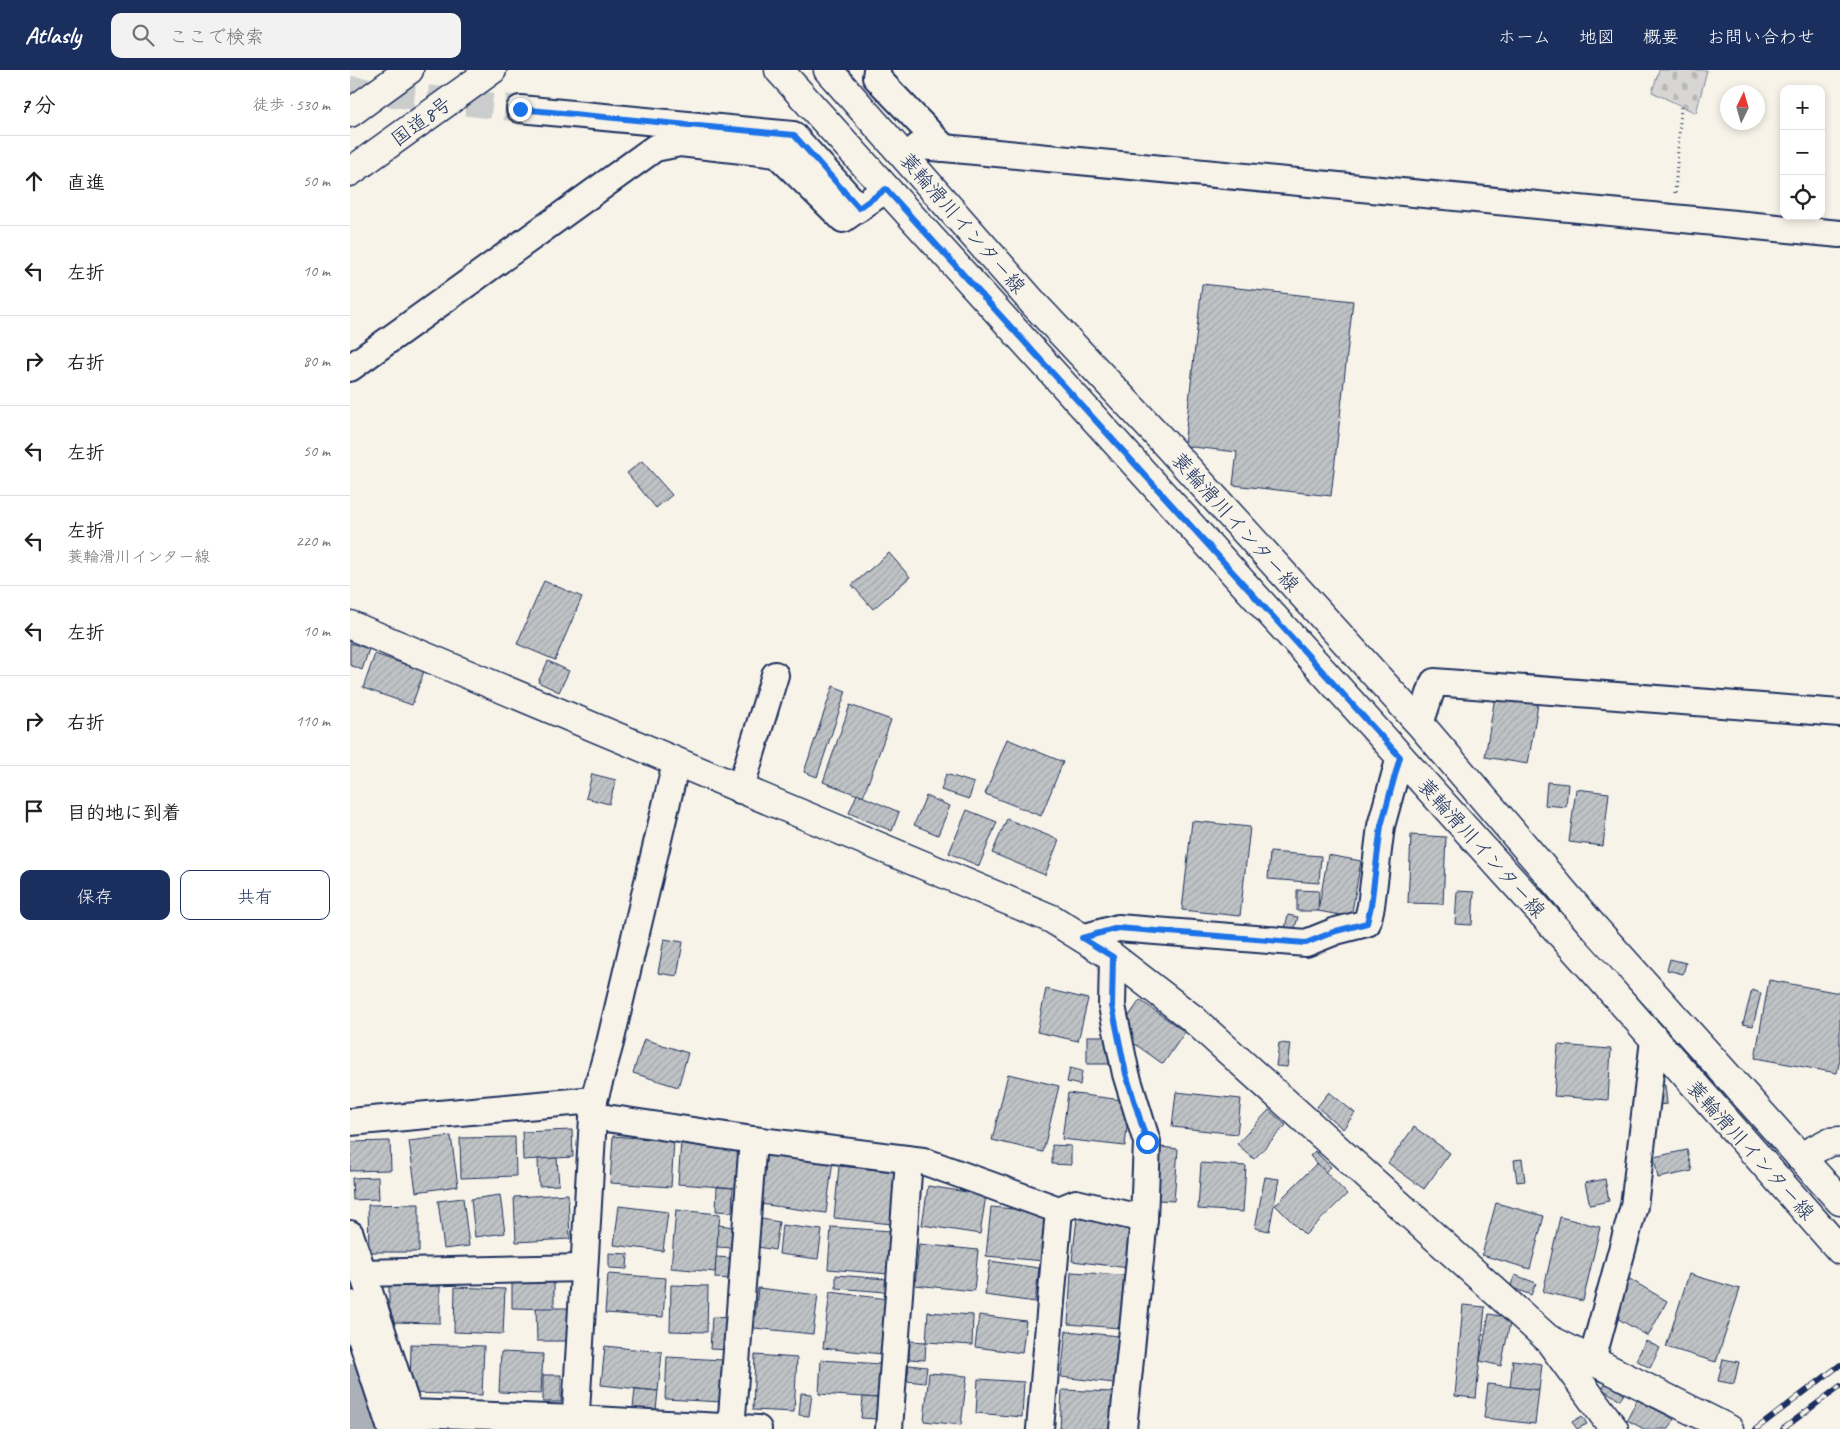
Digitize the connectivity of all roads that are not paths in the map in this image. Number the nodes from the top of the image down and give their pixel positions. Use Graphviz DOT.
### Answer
graph roads {
  1 [pos="409,70"];
  2 [pos="492,70"];
  3 [pos="779,70"];
  4 [pos="828,70"];
  5 [pos="876,70"];
  6 [pos="520,109"];
  7 [pos="350,113"];
  8 [pos="944,148"];
  9 [pos="906,157"];
  10 [pos="350,172"];
  11 [pos="886,189"];
  12 [pos="859,208"];
  13 [pos="1840,234"];
  14 [pos="350,368"];
  15 [pos="350,625"];
  16 [pos="775,675"];
  17 [pos="1840,713"];
  18 [pos="1420,724"];
  19 [pos="1400,757"];
  20 [pos="676,763"];
  21 [pos="740,790"];
  22 [pos="1082,938"];
  23 [pos="1113,957"];
  24 [pos="1654,1040"];
  25 [pos="594,1108"];
  26 [pos="350,1122"];
  27 [pos="754,1140"];
  28 [pos="1840,1141"];
  29 [pos="1800,1157"];
  30 [pos="909,1160"];
  31 [pos="1840,1202"];
  32 [pos="1060,1210"];
  33 [pos="1144,1219"];
  34 [pos="350,1234"];
  35 [pos="1840,1250"];
  36 [pos="584,1268"];
  37 [pos="362,1273"];
  38 [pos="350,1304"];
  39 [pos="1547,1338"];
  40 [pos="1592,1360"];
  41 [pos="405,1424"];
  42 [pos="575,1424"];
  43 [pos="731,1428"];
  44 [pos="1612,1428"];
  45 [pos="758,1429"];
  46 [pos="889,1429"];
  47 [pos="1040,1429"];
  48 [pos="1123,1429"];
  49 [pos="1729,1429"];
  1 -- 7 [label="main road"];
  2 -- 10 [label="main road, 国道8号"];
  3 -- 11 [label="main road, 蓑輪滑川インター線"];
  4 -- 9 [label="main road, 蓑輪滑川インター線"];
  5 -- 8 [label="street"];
  6 -- 12 [label="street"];
  8 -- 9 [label="street"];
  8 -- 13 [label="street"];
  9 -- 18 [label="main road, 蓑輪滑川インター線"];
  11 -- 12 [label="street"];
  11 -- 19 [label="main road, 蓑輪滑川インター線"];
  12 -- 14 [label="street"];
  15 -- 20 [label="main road"];
  16 -- 21 [label="street"];
  17 -- 18 [label="street"];
  18 -- 29 [label="main road, 蓑輪滑川インター線"];
  19 -- 22 [label="street"];
  19 -- 24 [label="main road, 蓑輪滑川インター線"];
  20 -- 21 [label="main road"];
  20 -- 25 [label="street"];
  21 -- 22 [label="main road"];
  22 -- 23 [label="main road"];
  23 -- 33 [label="street"];
  23 -- 39 [label="main road"];
  24 -- 35 [label="main road, 蓑輪滑川インター線"];
  24 -- 40 [label="street"];
  25 -- 26 [label="street"];
  25 -- 27 [label="street"];
  25 -- 36 [label="street"];
  27 -- 30 [label="street"];
  27 -- 43 [label="street"];
  28 -- 29 [label="main road"];
  29 -- 31 [label="main road, 蓑輪滑川インター線"];
  30 -- 32 [label="street"];
  30 -- 46 [label="street"];
  32 -- 33 [label="street"];
  32 -- 47 [label="street"];
  33 -- 48 [label="street"];
  34 -- 37 [label="street"];
  36 -- 37 [label="street"];
  36 -- 42 [label="street"];
  37 -- 41 [label="street"];
  38 -- 41 [label="street"];
  39 -- 40 [label="main road"];
  39 -- 44 [label="main road"];
  40 -- 49 [label="main road"];
  41 -- 42 [label="street"];
  42 -- 43 [label="street"];
  43 -- 45 [label="street"];
}
